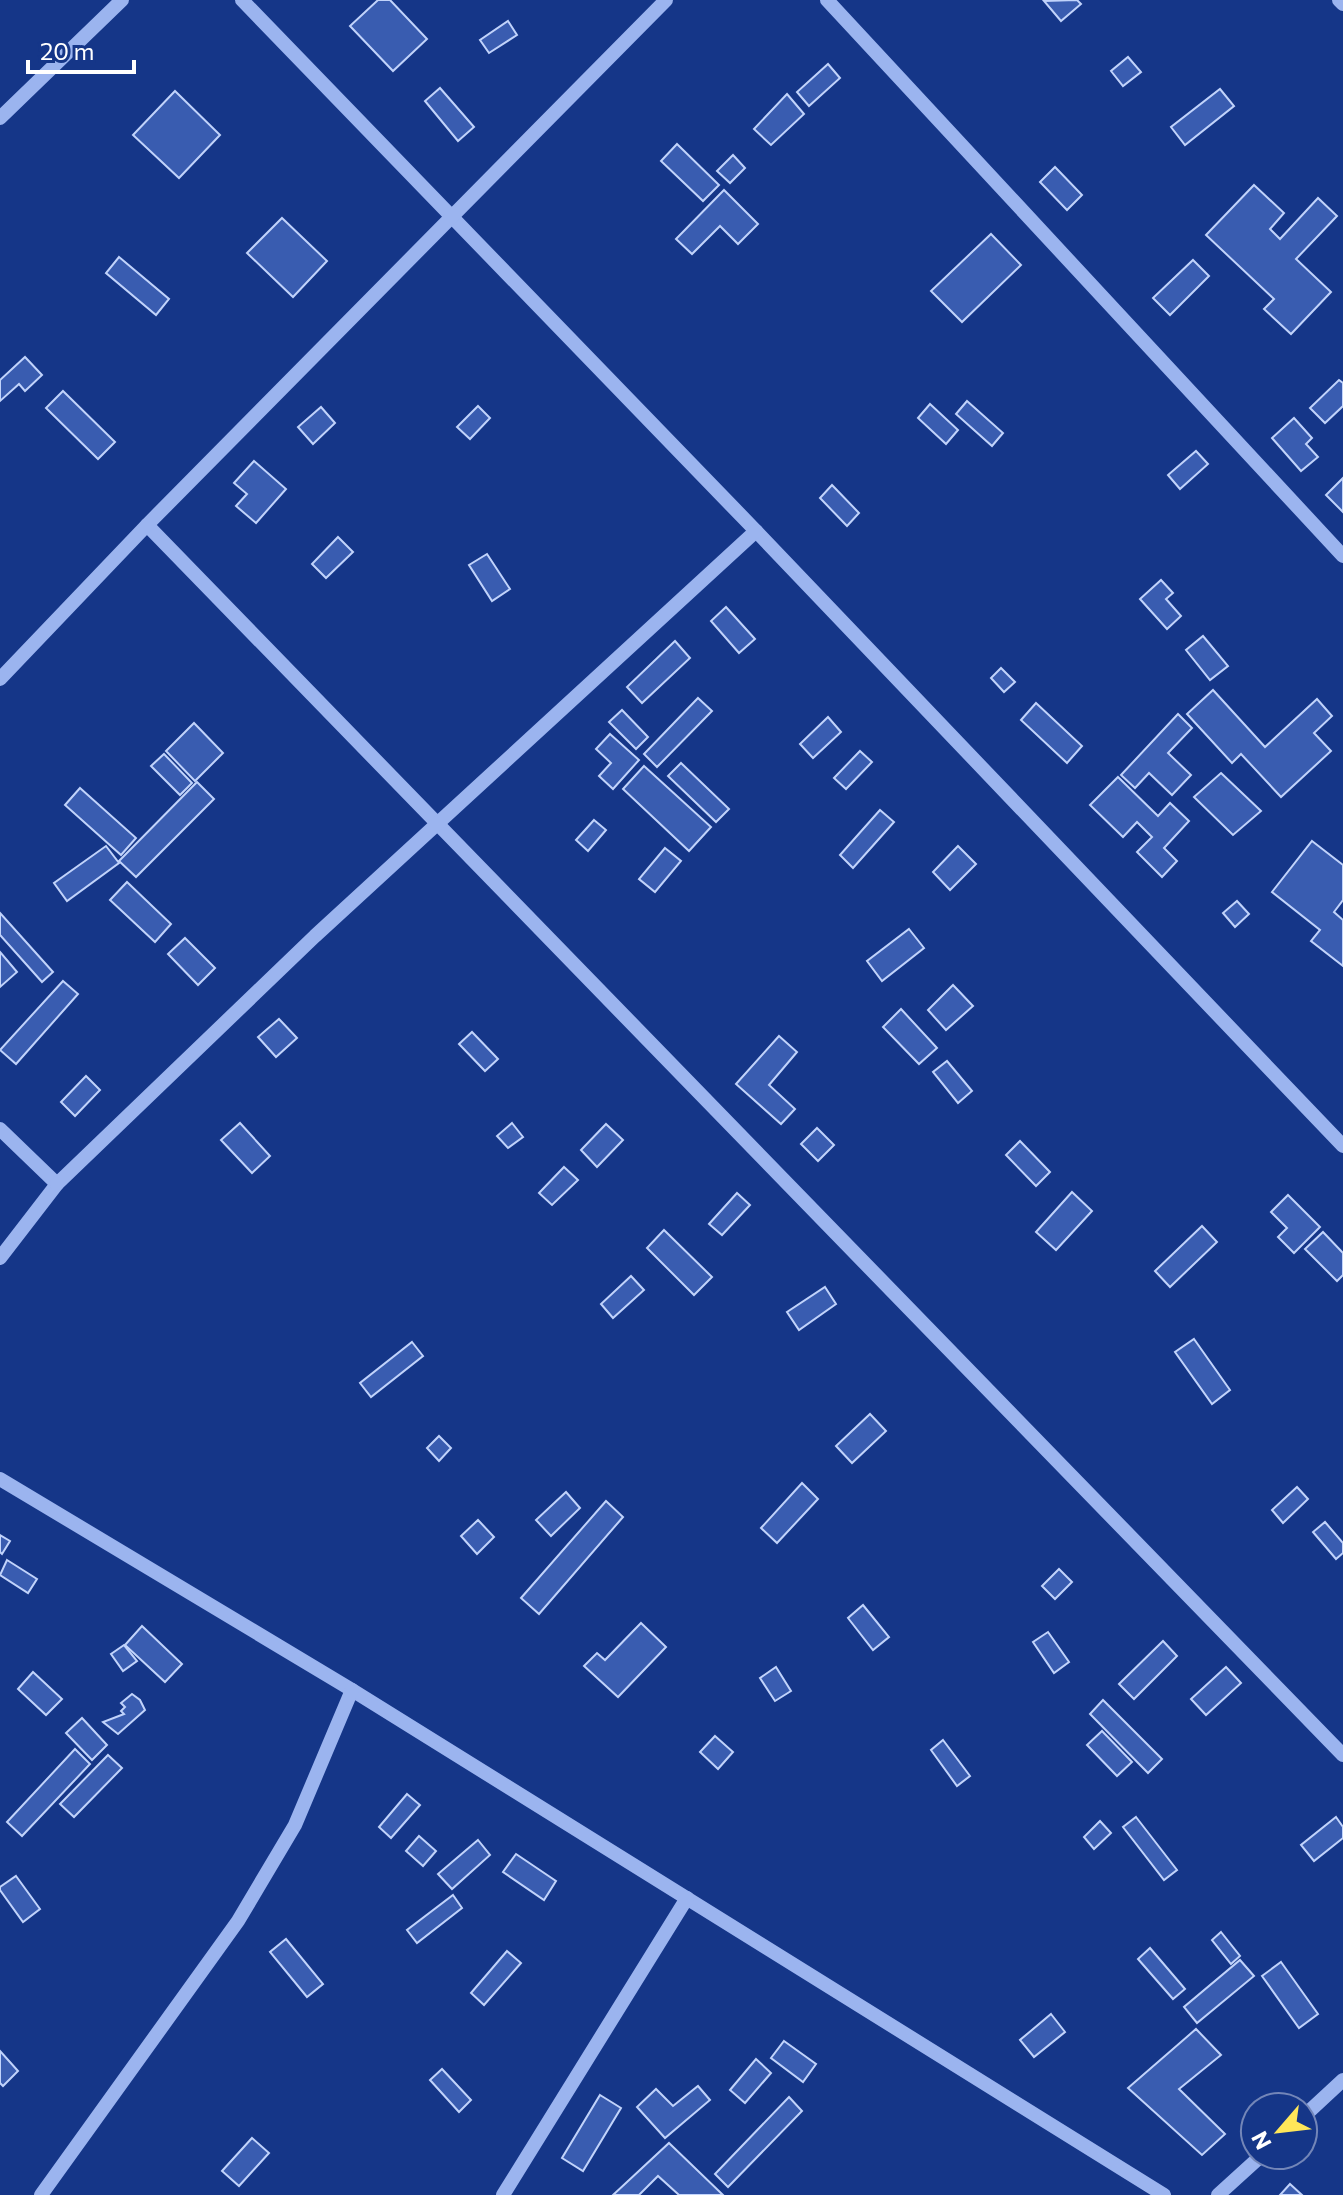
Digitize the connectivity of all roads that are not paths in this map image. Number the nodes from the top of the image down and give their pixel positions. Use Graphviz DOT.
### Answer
graph roads {
  1 [pos="122,0"];
  2 [pos="242,0"];
  3 [pos="666,0"];
  4 [pos="827,0"];
  5 [pos="0,118"];
  6 [pos="452,217"];
  7 [pos="147,525"];
  8 [pos="756,531"];
  9 [pos="1343,556"];
  10 [pos="0,679"];
  11 [pos="436,823"];
  12 [pos="0,1129"];
  13 [pos="1343,1146"];
  14 [pos="57,1184"];
  15 [pos="0,1258"];
  16 [pos="0,1479"];
  17 [pos="352,1690"];
  18 [pos="1343,1755"];
  19 [pos="687,1898"];
  20 [pos="1343,2080"];
  21 [pos="1319,2102"];
  22 [pos="1244,2171"];
  23 [pos="41,2195"];
  24 [pos="503,2195"];
  25 [pos="1164,2195"];
  26 [pos="1218,2195"];
  1 -- 5 [label="street"];
  2 -- 6 [label="street"];
  3 -- 6 [label="street"];
  4 -- 9 [label="street"];
  6 -- 7 [label="street"];
  6 -- 8 [label="street"];
  7 -- 10 [label="street"];
  7 -- 11 [label="street"];
  8 -- 11 [label="street"];
  8 -- 13 [label="street"];
  11 -- 14 [label="street"];
  11 -- 18 [label="street"];
  12 -- 14 [label="street"];
  14 -- 15 [label="street"];
  16 -- 17 [label="street"];
  17 -- 19 [label="street"];
  17 -- 23 [label="street"];
  19 -- 24 [label="street"];
  19 -- 25 [label="street"];
  20 -- 21 [label="street"];
  22 -- 26 [label="street"];
}
